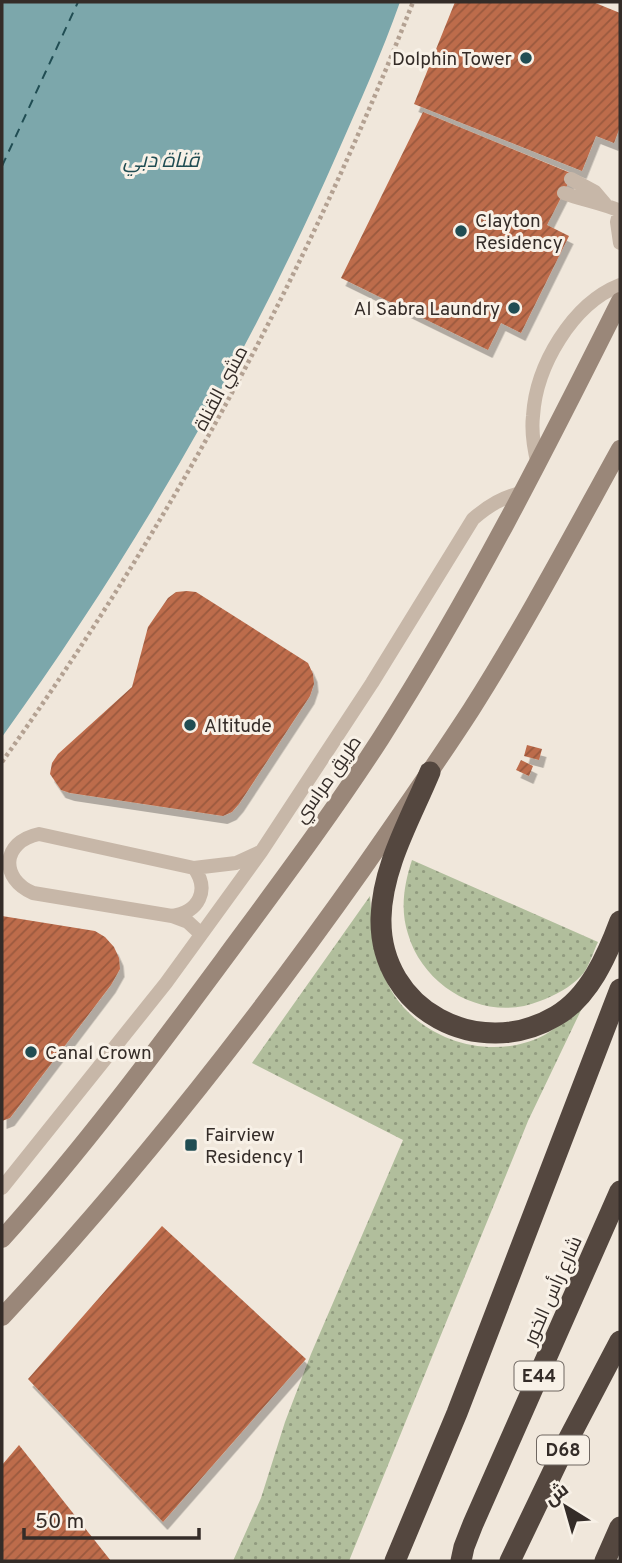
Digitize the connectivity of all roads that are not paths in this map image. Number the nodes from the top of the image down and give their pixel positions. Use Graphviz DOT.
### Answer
graph roads {
  1 [pos="570,179"];
  2 [pos="564,193"];
  3 [pos="615,208"];
  4 [pos="620,243"];
  5 [pos="620,285"];
  6 [pos="620,300"];
  7 [pos="620,449"];
  8 [pos="538,465"];
  9 [pos="524,492"];
  10 [pos="430,772"];
  11 [pos="261,852"];
  12 [pos="194,867"];
  13 [pos="172,916"];
  14 [pos="620,921"];
  15 [pos="201,934"];
  16 [pos="620,989"];
  17 [pos="616,1008"];
  18 [pos="2,1188"];
  19 [pos="620,1191"];
  20 [pos="2,1239"];
  21 [pos="2,1317"];
  22 [pos="620,1341"];
  23 [pos="620,1527"];
  24 [pos="395,1561"];
  25 [pos="461,1561"];
  26 [pos="510,1561"];
  27 [pos="605,1561"];
  1 -- 3 [label="lane"];
  2 -- 3 [label="lane"];
  3 -- 4 [label="lane"];
  5 -- 8 [label="lane"];
  6 -- 8 [label="street, طريق مراسي"];
  7 -- 10 [label="street"];
  8 -- 9 [label="street, طريق مراسي"];
  9 -- 11 [label="lane"];
  9 -- 20 [label="street, طريق مراسي"];
  10 -- 14 [label="highway"];
  10 -- 21 [label="street"];
  11 -- 12 [label="lane"];
  11 -- 15 [label="lane"];
  12 -- 13 [label="lane"];
  12 -- 13 [label="lane"];
  13 -- 15 [label="lane"];
  15 -- 18 [label="lane"];
  16 -- 17 [label="highway"];
  17 -- 24 [label="highway"];
  19 -- 25 [label="highway, شارع رأس الخور / E44"];
  22 -- 26 [label="highway, D68"];
  23 -- 27 [label="highway"];
}
